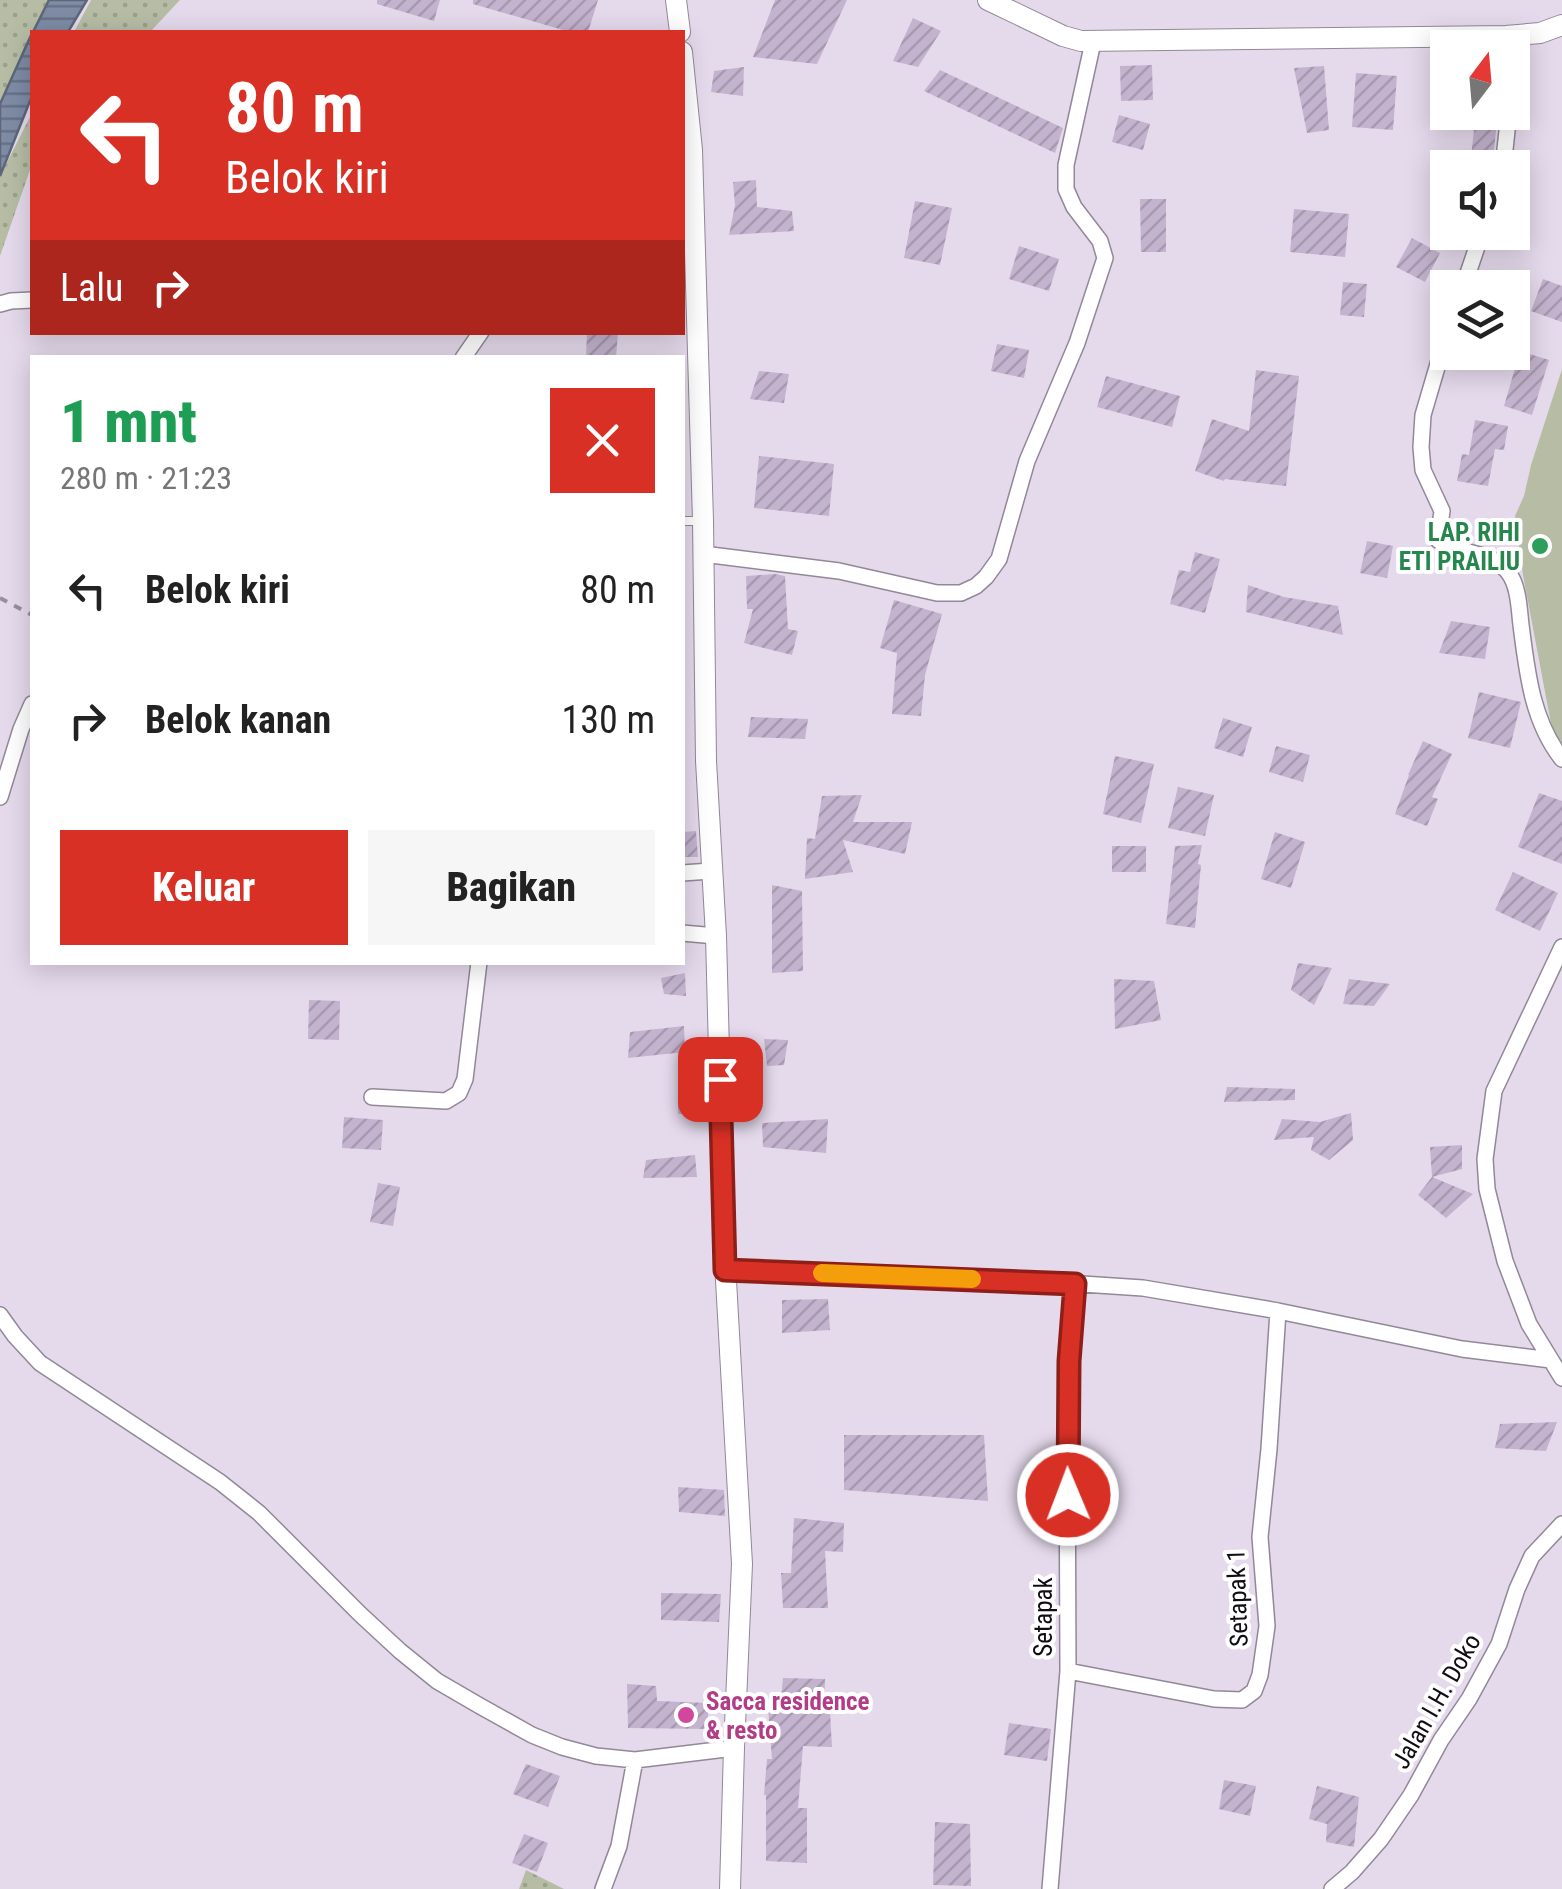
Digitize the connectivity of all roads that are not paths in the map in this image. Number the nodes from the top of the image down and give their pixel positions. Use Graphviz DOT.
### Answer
graph roads {
  1 [pos="676,0"];
  2 [pos="988,0"];
  3 [pos="1562,26"];
  4 [pos="680,30"];
  5 [pos="1530,35"];
  6 [pos="1430,41"];
  7 [pos="1094,42"];
  8 [pos="685,81"];
  9 [pos="30,300"];
  10 [pos="0,304"];
  11 [pos="1436,370"];
  12 [pos="693,521"];
  13 [pos="703,554"];
  14 [pos="30,708"];
  15 [pos="1562,759"];
  16 [pos="0,797"];
  17 [pos="711,871"];
  18 [pos="685,873"];
  19 [pos="685,933"];
  20 [pos="716,936"];
  21 [pos="1562,947"];
  22 [pos="480,965"];
  23 [pos="372,1096"];
  24 [pos="725,1270"];
  25 [pos="1075,1284"];
  26 [pos="1278,1311"];
  27 [pos="0,1315"];
  28 [pos="1551,1360"];
  29 [pos="1562,1378"];
  30 [pos="1562,1524"];
  31 [pos="1068,1671"];
  32 [pos="734,1748"];
  33 [pos="635,1760"];
  34 [pos="603,1889"];
  35 [pos="730,1889"];
  36 [pos="1050,1889"];
  37 [pos="1332,1889"];
  1 -- 4 [label="street"];
  2 -- 7 [label="street"];
  3 -- 5 [label="street"];
  6 -- 7 [label="street"];
  7 -- 13 [label="street"];
  8 -- 12 [label="street"];
  9 -- 10 [label="street"];
  11 -- 15 [label="street"];
  12 -- 13 [label="street"];
  13 -- 17 [label="street"];
  14 -- 16 [label="street"];
  17 -- 18 [label="street"];
  17 -- 20 [label="street"];
  19 -- 20 [label="street"];
  20 -- 24 [label="street"];
  21 -- 28 [label="street"];
  22 -- 23 [label="street"];
  24 -- 25 [label="street"];
  24 -- 32 [label="street"];
  25 -- 26 [label="street"];
  25 -- 31 [label="street, Setapak"];
  26 -- 28 [label="street"];
  26 -- 31 [label="street, Setapak 1"];
  27 -- 33 [label="street"];
  28 -- 29 [label="street"];
  30 -- 37 [label="street, Jalan I.H. Doko"];
  31 -- 36 [label="street, Setapak"];
  32 -- 33 [label="street"];
  32 -- 35 [label="street"];
  33 -- 34 [label="street"];
}
